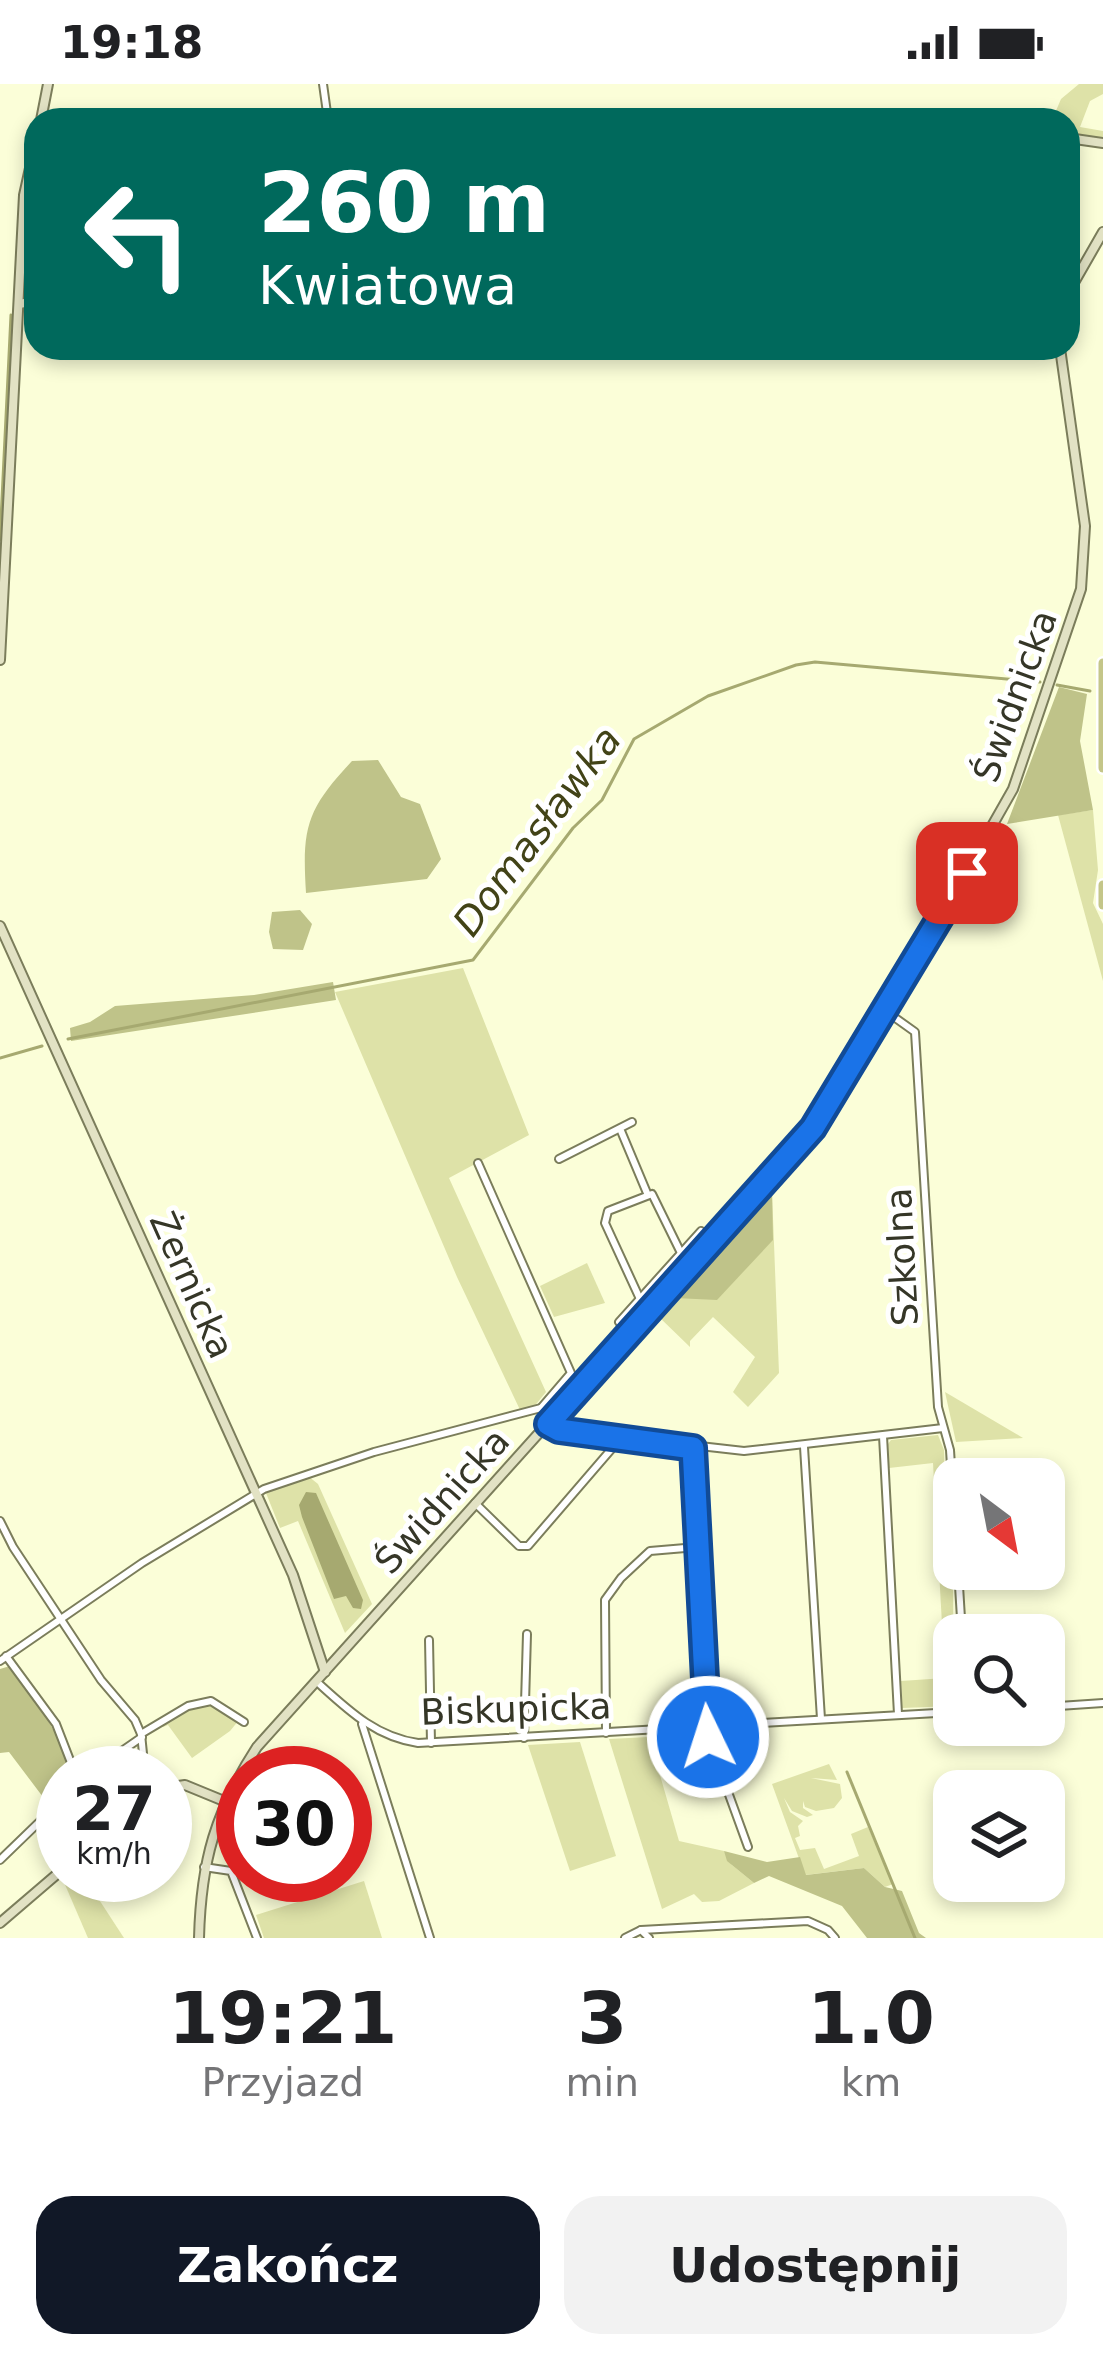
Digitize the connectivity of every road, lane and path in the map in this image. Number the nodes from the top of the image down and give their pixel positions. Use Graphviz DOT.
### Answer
graph roads {
  1 [pos="24,195"];
  2 [pos="1103,232"];
  3 [pos="1080,272"];
  4 [pos="24,303"];
  5 [pos="19,304"];
  6 [pos="1062,360"];
  7 [pos="0,660"];
  8 [pos="1103,663"];
  9 [pos="1103,768"];
  10 [pos="1103,884"];
  11 [pos="1103,905"];
  12 [pos="0,926"];
  13 [pos="887,1011"];
  14 [pos="632,1122"];
  15 [pos="620,1131"];
  16 [pos="559,1159"];
  17 [pos="478,1162"];
  18 [pos="647,1193"];
  19 [pos="701,1231"];
  20 [pos="681,1253"];
  21 [pos="640,1298"];
  22 [pos="628,1335"];
  23 [pos="541,1408"];
  24 [pos="551,1420"];
  25 [pos="943,1428"];
  26 [pos="883,1436"];
  27 [pos="621,1438"];
  28 [pos="804,1447"];
  29 [pos="693,1448"];
  30 [pos="951,1458"];
  31 [pos="258,1495"];
  32 [pos="475,1503"];
  33 [pos="0,1520"];
  34 [pos="697,1547"];
  35 [pos="58,1618"];
  36 [pos="527,1634"];
  37 [pos="428,1640"];
  38 [pos="3,1659"];
  39 [pos="325,1672"];
  40 [pos="316,1681"];
  41 [pos="1102,1703"];
  42 [pos="1065,1706"];
  43 [pos="933,1713"];
  44 [pos="898,1715"];
  45 [pos="361,1720"];
  46 [pos="821,1720"];
  47 [pos="244,1722"];
  48 [pos="707,1727"];
  49 [pos="606,1733"];
  50 [pos="142,1736"];
  51 [pos="524,1738"];
  52 [pos="431,1743"];
  53 [pos="65,1746"];
  54 [pos="128,1746"];
  55 [pos="143,1746"];
  56 [pos="259,1746"];
  57 [pos="36,1825"];
  58 [pos="216,1827"];
  59 [pos="748,1847"];
  60 [pos="0,1860"];
  61 [pos="204,1867"];
  62 [pos="36,1892"];
  63 [pos="0,1923"];
  64 [pos="641,1930"];
  65 [pos="199,1938"];
  66 [pos="256,1938"];
  67 [pos="430,1938"];
  68 [pos="625,1938"];
  69 [pos="649,1938"];
  70 [pos="835,1938"];
  1 -- 5 [label="street"];
  2 -- 3 [label="street"];
  4 -- 5 [label="street"];
  5 -- 7 [label="street"];
  6 -- 13 [label="street, Świdnicka"];
  8 -- 9 [label="main road"];
  10 -- 11 [label="main road"];
  12 -- 31 [label="street, Żernicka"];
  13 -- 22 [label="street, Świdnicka"];
  13 -- 25 [label="street, Szkolna"];
  14 -- 15 [label="street"];
  15 -- 16 [label="street"];
  15 -- 18 [label="street"];
  17 -- 23 [label="street"];
  18 -- 20 [label="street"];
  18 -- 21 [label="street"];
  19 -- 20 [label="street"];
  20 -- 21 [label="street"];
  21 -- 22 [label="street"];
  22 -- 24 [label="street, Świdnicka"];
  23 -- 24 [label="street"];
  23 -- 31 [label="street"];
  24 -- 27 [label="street"];
  24 -- 32 [label="street, Świdnicka"];
  25 -- 26 [label="street"];
  25 -- 30 [label="street, Szkolna"];
  26 -- 28 [label="street"];
  26 -- 44 [label="street"];
  27 -- 29 [label="street"];
  27 -- 32 [label="street"];
  28 -- 29 [label="street"];
  28 -- 46 [label="street"];
  29 -- 34 [label="street"];
  31 -- 35 [label="street"];
  31 -- 39 [label="street, Żernicka"];
  32 -- 39 [label="street, Świdnicka"];
  33 -- 35 [label="street"];
  34 -- 48 [label="street"];
  34 -- 49 [label="street"];
  35 -- 38 [label="street"];
  35 -- 50 [label="street"];
  36 -- 51 [label="street"];
  37 -- 52 [label="street"];
  38 -- 53 [label="street"];
  39 -- 40 [label="street, Świdnicka"];
  40 -- 45 [label="street, Biskupicka"];
  40 -- 56 [label="street, Świdnicka"];
  41 -- 42 [label="street"];
  43 -- 44 [label="street, Biskupicka"];
  44 -- 46 [label="street, Biskupicka"];
  45 -- 52 [label="street, Biskupicka"];
  45 -- 67 [label="street"];
  46 -- 48 [label="street, Biskupicka"];
  47 -- 50 [label="street"];
  48 -- 49 [label="street, Biskupicka"];
  48 -- 59 [label="street"];
  49 -- 51 [label="street, Biskupicka"];
  50 -- 54 [label="street"];
  50 -- 55 [label="street"];
  51 -- 52 [label="street, Biskupicka"];
  57 -- 60 [label="street"];
  58 -- 61 [label="street, Świdnicka"];
  61 -- 65 [label="street, Świdnicka"];
  61 -- 66 [label="street"];
  62 -- 63 [label="street"];
  64 -- 68 [label="street"];
  64 -- 69 [label="street"];
  64 -- 70 [label="street"];
}
